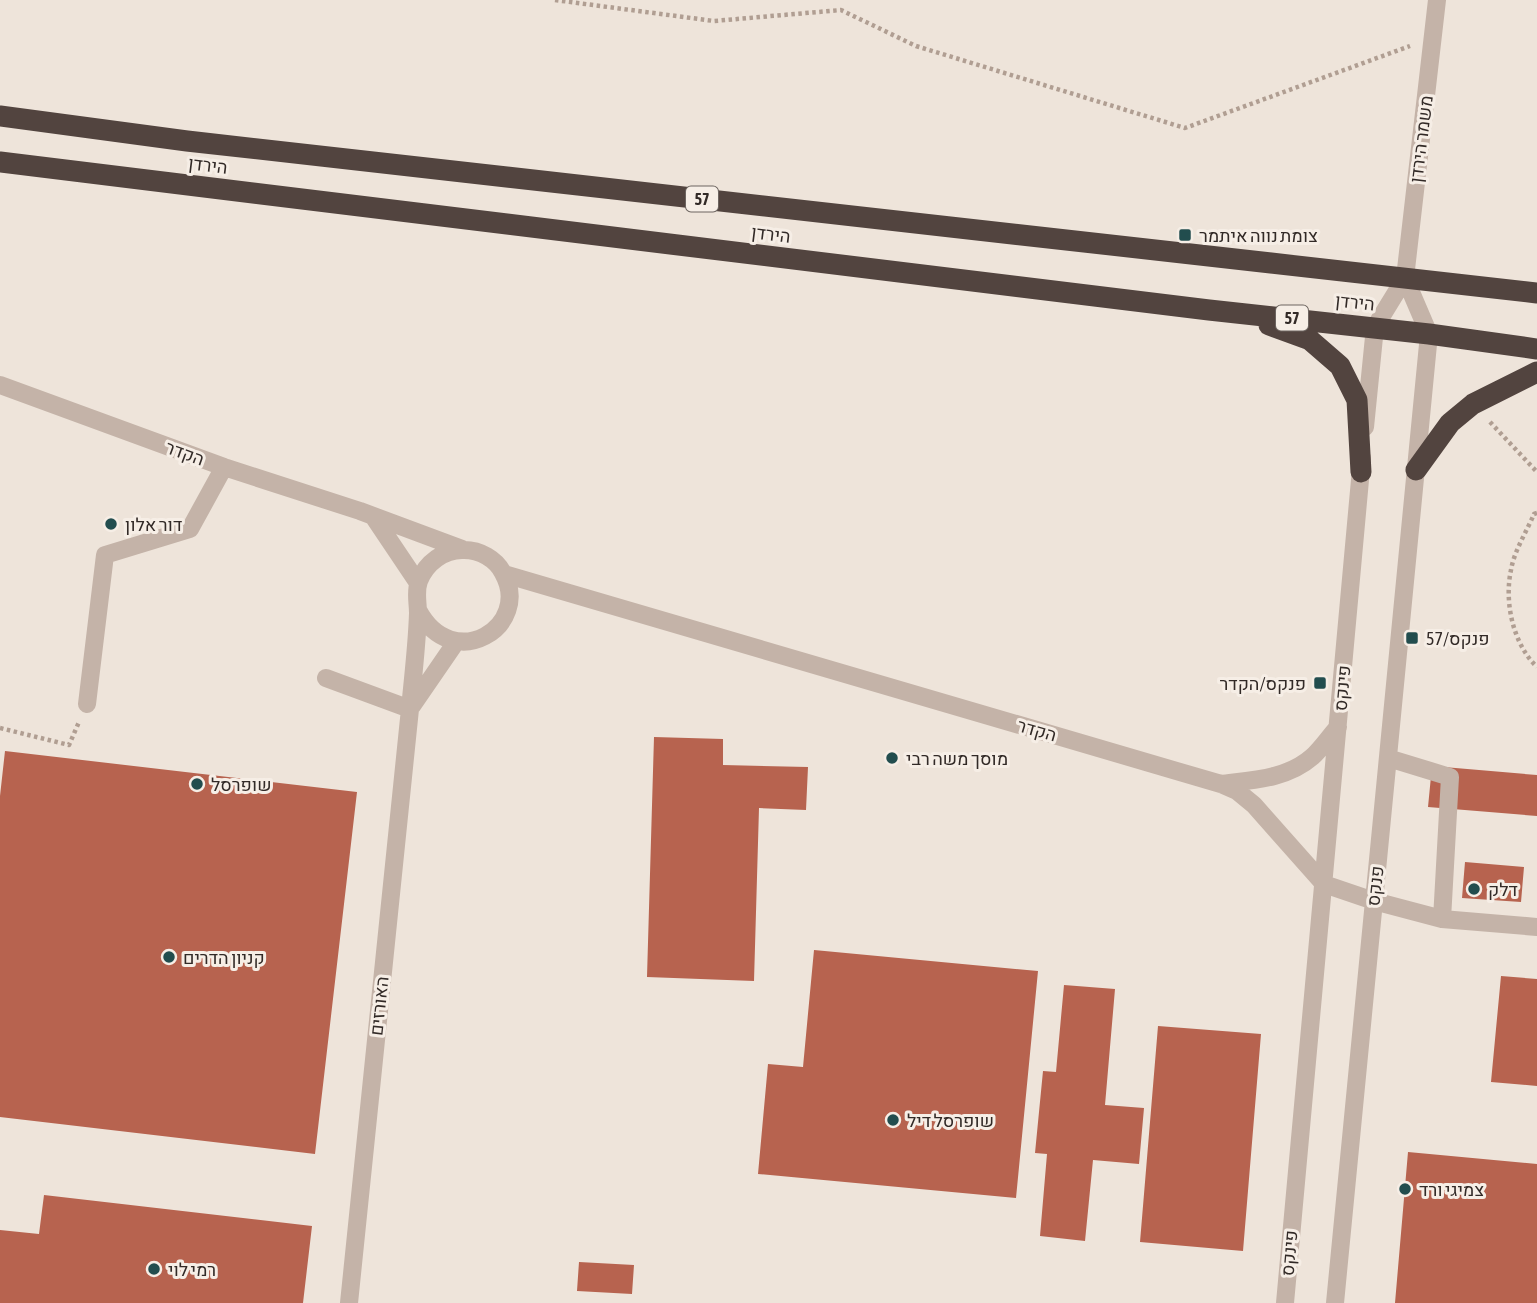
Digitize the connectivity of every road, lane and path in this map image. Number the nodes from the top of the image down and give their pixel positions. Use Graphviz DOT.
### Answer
graph roads {
  1 [pos="555,0"];
  2 [pos="1437,0"];
  3 [pos="1433,38"];
  4 [pos="0,116"];
  5 [pos="0,162"];
  6 [pos="1405,278"];
  7 [pos="1537,293"];
  8 [pos="1209,310"];
  9 [pos="1375,327"];
  10 [pos="1429,334"];
  11 [pos="1537,349"];
  12 [pos="1537,372"];
  13 [pos="0,385"];
  14 [pos="1473,404"];
  15 [pos="224,467"];
  16 [pos="1416,470"];
  17 [pos="1361,472"];
  18 [pos="1537,472"];
  19 [pos="1537,513"];
  20 [pos="373,516"];
  21 [pos="462,549"];
  22 [pos="504,574"];
  23 [pos="418,583"];
  24 [pos="418,610"];
  25 [pos="456,642"];
  26 [pos="1537,667"];
  27 [pos="326,678"];
  28 [pos="87,704"];
  29 [pos="410,709"];
  30 [pos="1338,727"];
  31 [pos="0,728"];
  32 [pos="1388,758"];
  33 [pos="1221,784"];
  34 [pos="1324,884"];
  35 [pos="1374,901"];
  36 [pos="1442,919"];
  37 [pos="1537,927"];
  38 [pos="349,1303"];
  39 [pos="1285,1303"];
  40 [pos="1335,1303"];
  1 -- 3 [label="path"];
  2 -- 3 [label="street, משמר הירדן"];
  3 -- 6 [label="street, משמר הירדן"];
  4 -- 6 [label="highway, הירדן / 57"];
  5 -- 8 [label="highway, הירדן / 57"];
  6 -- 7 [label="highway, הירדן / 57"];
  6 -- 9 [label="street, פינקס"];
  6 -- 10 [label="street"];
  8 -- 9 [label="highway, הירדן / 57"];
  8 -- 17 [label="highway"];
  9 -- 10 [label="highway, הירדן / 57"];
  9 -- 17 [label="street, פינקס"];
  10 -- 11 [label="highway, הירדן / 57"];
  10 -- 16 [label="street"];
  12 -- 14 [label="highway"];
  13 -- 15 [label="street, הקדר"];
  14 -- 16 [label="highway"];
  14 -- 18 [label="path"];
  15 -- 20 [label="street, הקדר"];
  15 -- 28 [label="street"];
  16 -- 32 [label="street, פנקס"];
  17 -- 30 [label="street, פינקס"];
  19 -- 26 [label="path"];
  20 -- 21 [label="street, הקדר"];
  20 -- 23 [label="street"];
  21 -- 22 [label="street"];
  21 -- 23 [label="street"];
  22 -- 25 [label="street"];
  22 -- 33 [label="street, הקדר"];
  23 -- 24 [label="street"];
  24 -- 25 [label="street"];
  24 -- 29 [label="street, האורזים"];
  25 -- 29 [label="street, האורזים"];
  27 -- 29 [label="street"];
  28 -- 31 [label="path"];
  29 -- 38 [label="street, האורזים"];
  30 -- 33 [label="street"];
  30 -- 34 [label="street, פינקס"];
  32 -- 35 [label="street, פנקס"];
  32 -- 36 [label="street"];
  33 -- 34 [label="street, הקדר"];
  34 -- 35 [label="street, הקדר"];
  34 -- 39 [label="street, פינקס"];
  35 -- 36 [label="street, הקדר"];
  35 -- 40 [label="street, פנקס"];
  36 -- 37 [label="street, הקדר"];
}
